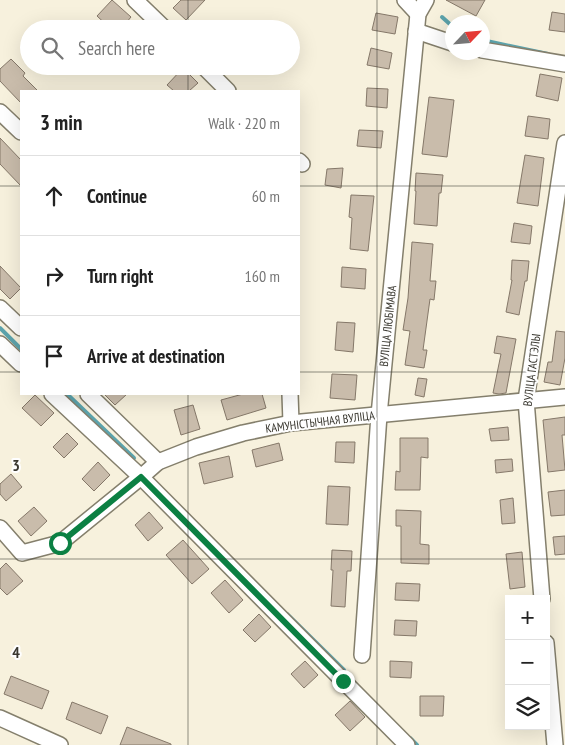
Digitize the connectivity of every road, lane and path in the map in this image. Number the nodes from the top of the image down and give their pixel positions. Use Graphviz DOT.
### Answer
graph roads {
  1 [pos="135,0"];
  2 [pos="405,0"];
  3 [pos="426,0"];
  4 [pos="418,14"];
  5 [pos="156,20"];
  6 [pos="416,31"];
  7 [pos="445,41"];
  8 [pos="490,51"];
  9 [pos="565,64"];
  10 [pos="212,75"];
  11 [pos="227,90"];
  12 [pos="0,112"];
  13 [pos="20,131"];
  14 [pos="565,143"];
  15 [pos="0,308"];
  16 [pos="20,327"];
  17 [pos="0,344"];
  18 [pos="20,363"];
  19 [pos="53,395"];
  20 [pos="89,395"];
  21 [pos="290,395"];
  22 [pos="565,397"];
  23 [pos="526,400"];
  24 [pos="379,415"];
  25 [pos="291,424"];
  26 [pos="158,462"];
  27 [pos="141,477"];
  28 [pos="0,528"];
  29 [pos="542,595"];
  30 [pos="362,655"];
  31 [pos="550,685"];
  32 [pos="0,718"];
  33 [pos="60,745"];
  34 [pos="407,745"];
  35 [pos="555,745"];
  1 -- 5 [label="street"];
  2 -- 4 [label="street"];
  3 -- 4 [label="street, ВУЛІЦА ЛЮБІМАВА"];
  4 -- 6 [label="street, ВУЛІЦА ЛЮБІМАВА"];
  6 -- 7 [label="street"];
  6 -- 24 [label="street, ВУЛІЦА ЛЮБІМАВА"];
  8 -- 9 [label="street"];
  10 -- 11 [label="street"];
  12 -- 13 [label="street"];
  14 -- 23 [label="street, ВУЛІЦА ГАСТЭЛЫ"];
  15 -- 16 [label="street"];
  17 -- 18 [label="street"];
  19 -- 27 [label="street"];
  20 -- 26 [label="street"];
  21 -- 25 [label="street"];
  22 -- 23 [label="street, КАМУНІСТЫЧНАЯ ВУЛІЦА"];
  23 -- 24 [label="street, КАМУНІСТЫЧНАЯ ВУЛІЦА"];
  23 -- 29 [label="street, ВУЛІЦА ГАСТЭЛЫ"];
  24 -- 25 [label="street, КАМУНІСТЫЧНАЯ ВУЛІЦА"];
  24 -- 30 [label="street, ВУЛІЦА ЛЮБІМАВА"];
  25 -- 26 [label="street, КАМУНІСТЫЧНАЯ ВУЛІЦА"];
  26 -- 27 [label="street, КАМУНІСТЫЧНАЯ ВУЛІЦА"];
  27 -- 28 [label="street, КАМУНІСТЫЧНАЯ ВУЛІЦА"];
  27 -- 34 [label="street"];
  31 -- 35 [label="street"];
  32 -- 33 [label="street"];
}
